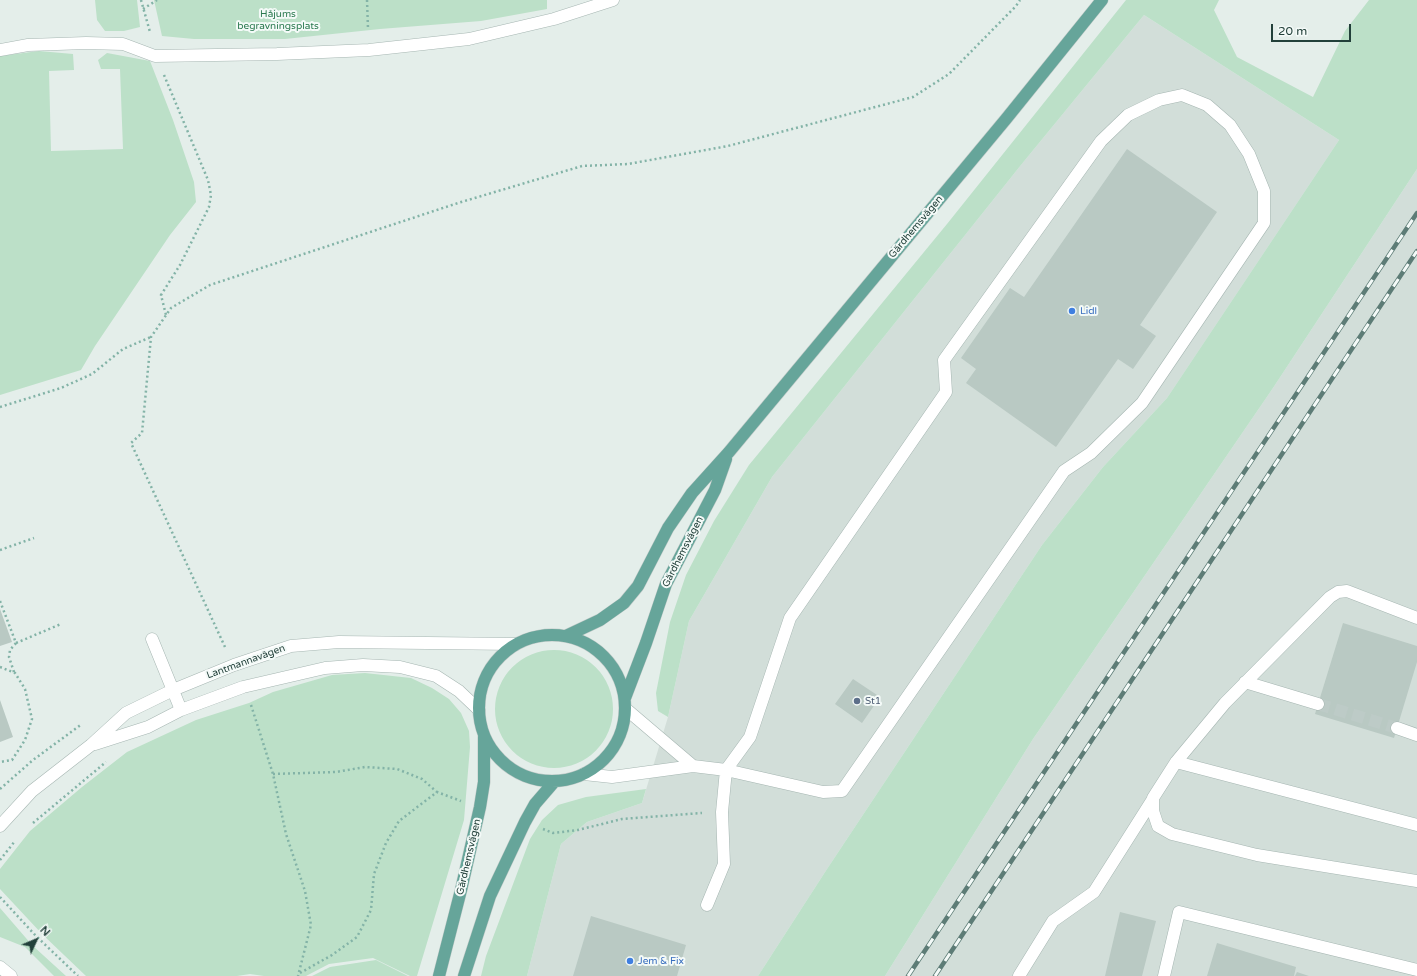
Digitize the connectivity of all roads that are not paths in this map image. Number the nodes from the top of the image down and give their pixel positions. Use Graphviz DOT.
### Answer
graph roads {
  1 [pos="613,0"];
  2 [pos="1102,0"];
  3 [pos="0,50"];
  4 [pos="729,452"];
  5 [pos="1417,618"];
  6 [pos="566,636"];
  7 [pos="152,639"];
  8 [pos="516,644"];
  9 [pos="1245,682"];
  10 [pos="173,690"];
  11 [pos="625,703"];
  12 [pos="1318,704"];
  13 [pos="181,710"];
  14 [pos="479,710"];
  15 [pos="1397,728"];
  16 [pos="1417,735"];
  17 [pos="484,736"];
  18 [pos="92,745"];
  19 [pos="1176,762"];
  20 [pos="693,766"];
  21 [pos="726,770"];
  22 [pos="584,774"];
  23 [pos="554,782"];
  24 [pos="1153,798"];
  25 [pos="1417,825"];
  26 [pos="0,826"];
  27 [pos="1417,881"];
  28 [pos="707,905"];
  29 [pos="0,967"];
  30 [pos="1417,970"];
  31 [pos="11,976"];
  32 [pos="438,976"];
  33 [pos="464,976"];
  34 [pos="1019,976"];
  35 [pos="1164,976"];
  1 -- 3 [label="street"];
  2 -- 4 [label="main road, Gärdhemsvägen"];
  4 -- 6 [label="main road, Gärdhemsvägen"];
  4 -- 11 [label="main road, Gärdhemsvägen"];
  5 -- 9 [label="street"];
  6 -- 8 [label="main road"];
  6 -- 11 [label="main road"];
  7 -- 10 [label="street"];
  8 -- 10 [label="street, Lantmannavägen"];
  8 -- 14 [label="main road"];
  9 -- 12 [label="street"];
  9 -- 19 [label="street"];
  10 -- 13 [label="street"];
  10 -- 18 [label="street, Lantmannavägen"];
  11 -- 20 [label="street"];
  11 -- 22 [label="main road, Gärdhemsvägen"];
  13 -- 14 [label="street, Lantmannavägen"];
  13 -- 18 [label="street, Lantmannavägen"];
  14 -- 17 [label="main road"];
  15 -- 16 [label="street"];
  17 -- 23 [label="main road, Gärdhemsvägen"];
  17 -- 32 [label="main road, Gärdhemsvägen"];
  18 -- 26 [label="street, Lantmannavägen"];
  19 -- 24 [label="street"];
  19 -- 25 [label="street"];
  20 -- 21 [label="street"];
  20 -- 22 [label="street"];
  21 -- 21 [label="street"];
  21 -- 28 [label="street"];
  22 -- 23 [label="main road, Gärdhemsvägen"];
  23 -- 33 [label="main road"];
  24 -- 27 [label="street"];
  24 -- 34 [label="street"];
  29 -- 31 [label="street"];
  30 -- 35 [label="street"];
}
